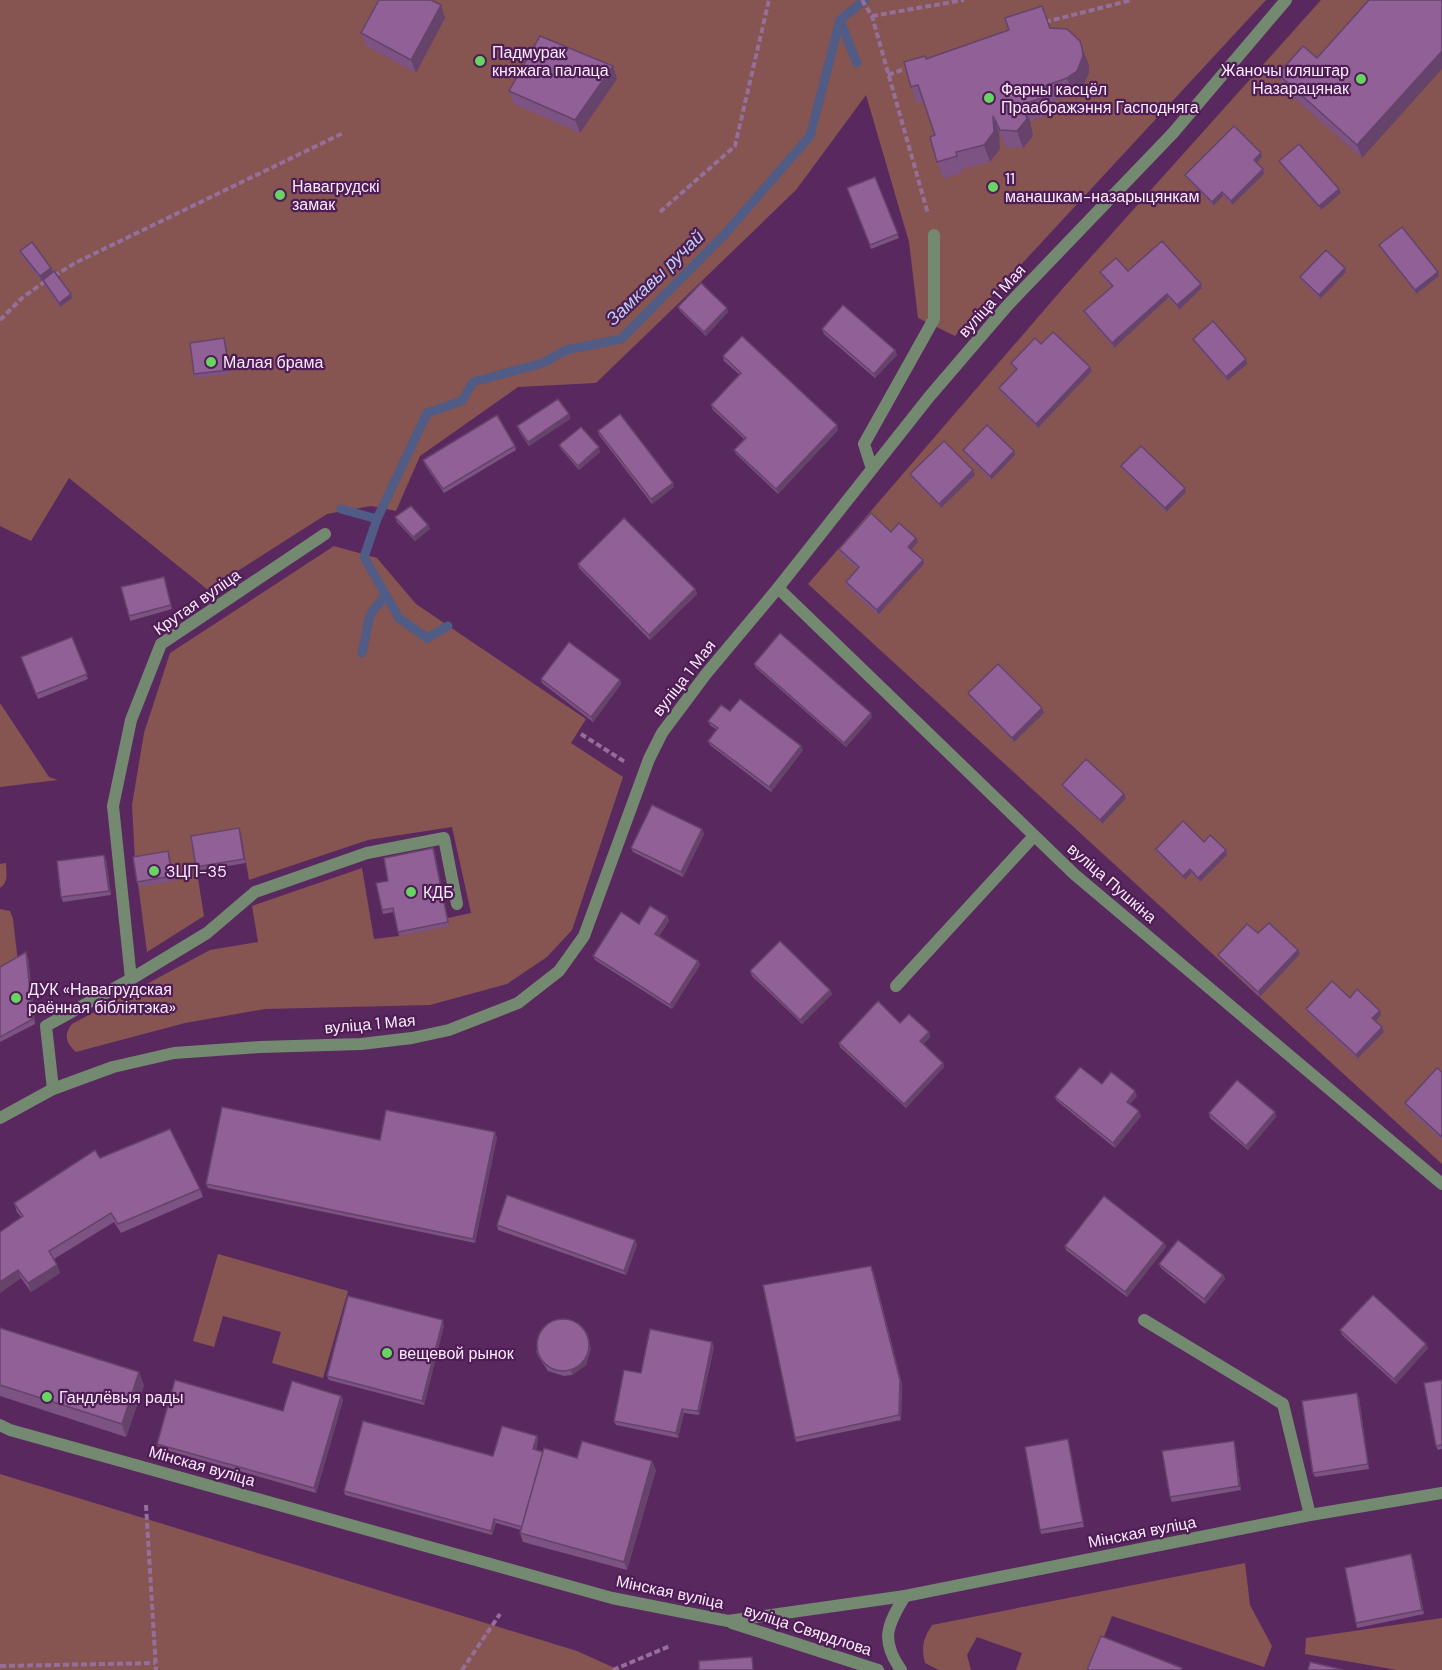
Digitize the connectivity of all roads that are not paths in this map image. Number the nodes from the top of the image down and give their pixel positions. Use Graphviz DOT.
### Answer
graph roads {
  1 [pos="1287,0"];
  2 [pos="934,235"];
  3 [pos="872,469"];
  4 [pos="325,534"];
  5 [pos="778,588"];
  6 [pos="1034,836"];
  7 [pos="457,904"];
  8 [pos="131,979"];
  9 [pos="896,986"];
  10 [pos="53,1089"];
  11 [pos="0,1118"];
  12 [pos="1442,1184"];
  13 [pos="1144,1320"];
  14 [pos="3,1428"];
  15 [pos="1442,1493"];
  16 [pos="1310,1515"];
  17 [pos="905,1596"];
  18 [pos="728,1621"];
  19 [pos="878,1670"];
  20 [pos="901,1670"];
  1 -- 3 [label="street, вуліца 1 Мая"];
  2 -- 3 [label="street"];
  3 -- 5 [label="street, вуліца 1 Мая"];
  4 -- 8 [label="street, Крутая вуліца"];
  5 -- 6 [label="street, вуліца Пушкіна"];
  5 -- 10 [label="street, вуліца 1 Мая"];
  6 -- 9 [label="street"];
  6 -- 12 [label="street, вуліца Пушкіна"];
  7 -- 8 [label="street"];
  8 -- 10 [label="street"];
  10 -- 11 [label="street, вуліца 1 Мая"];
  13 -- 16 [label="street"];
  14 -- 18 [label="street, Мінская вуліца"];
  15 -- 16 [label="street, Мінская вуліца"];
  16 -- 17 [label="street, Мінская вуліца"];
  17 -- 18 [label="street, Мінская вуліца"];
  17 -- 20 [label="street, вуліца Свярдлова"];
  18 -- 19 [label="street, вуліца Свярдлова"];
}
